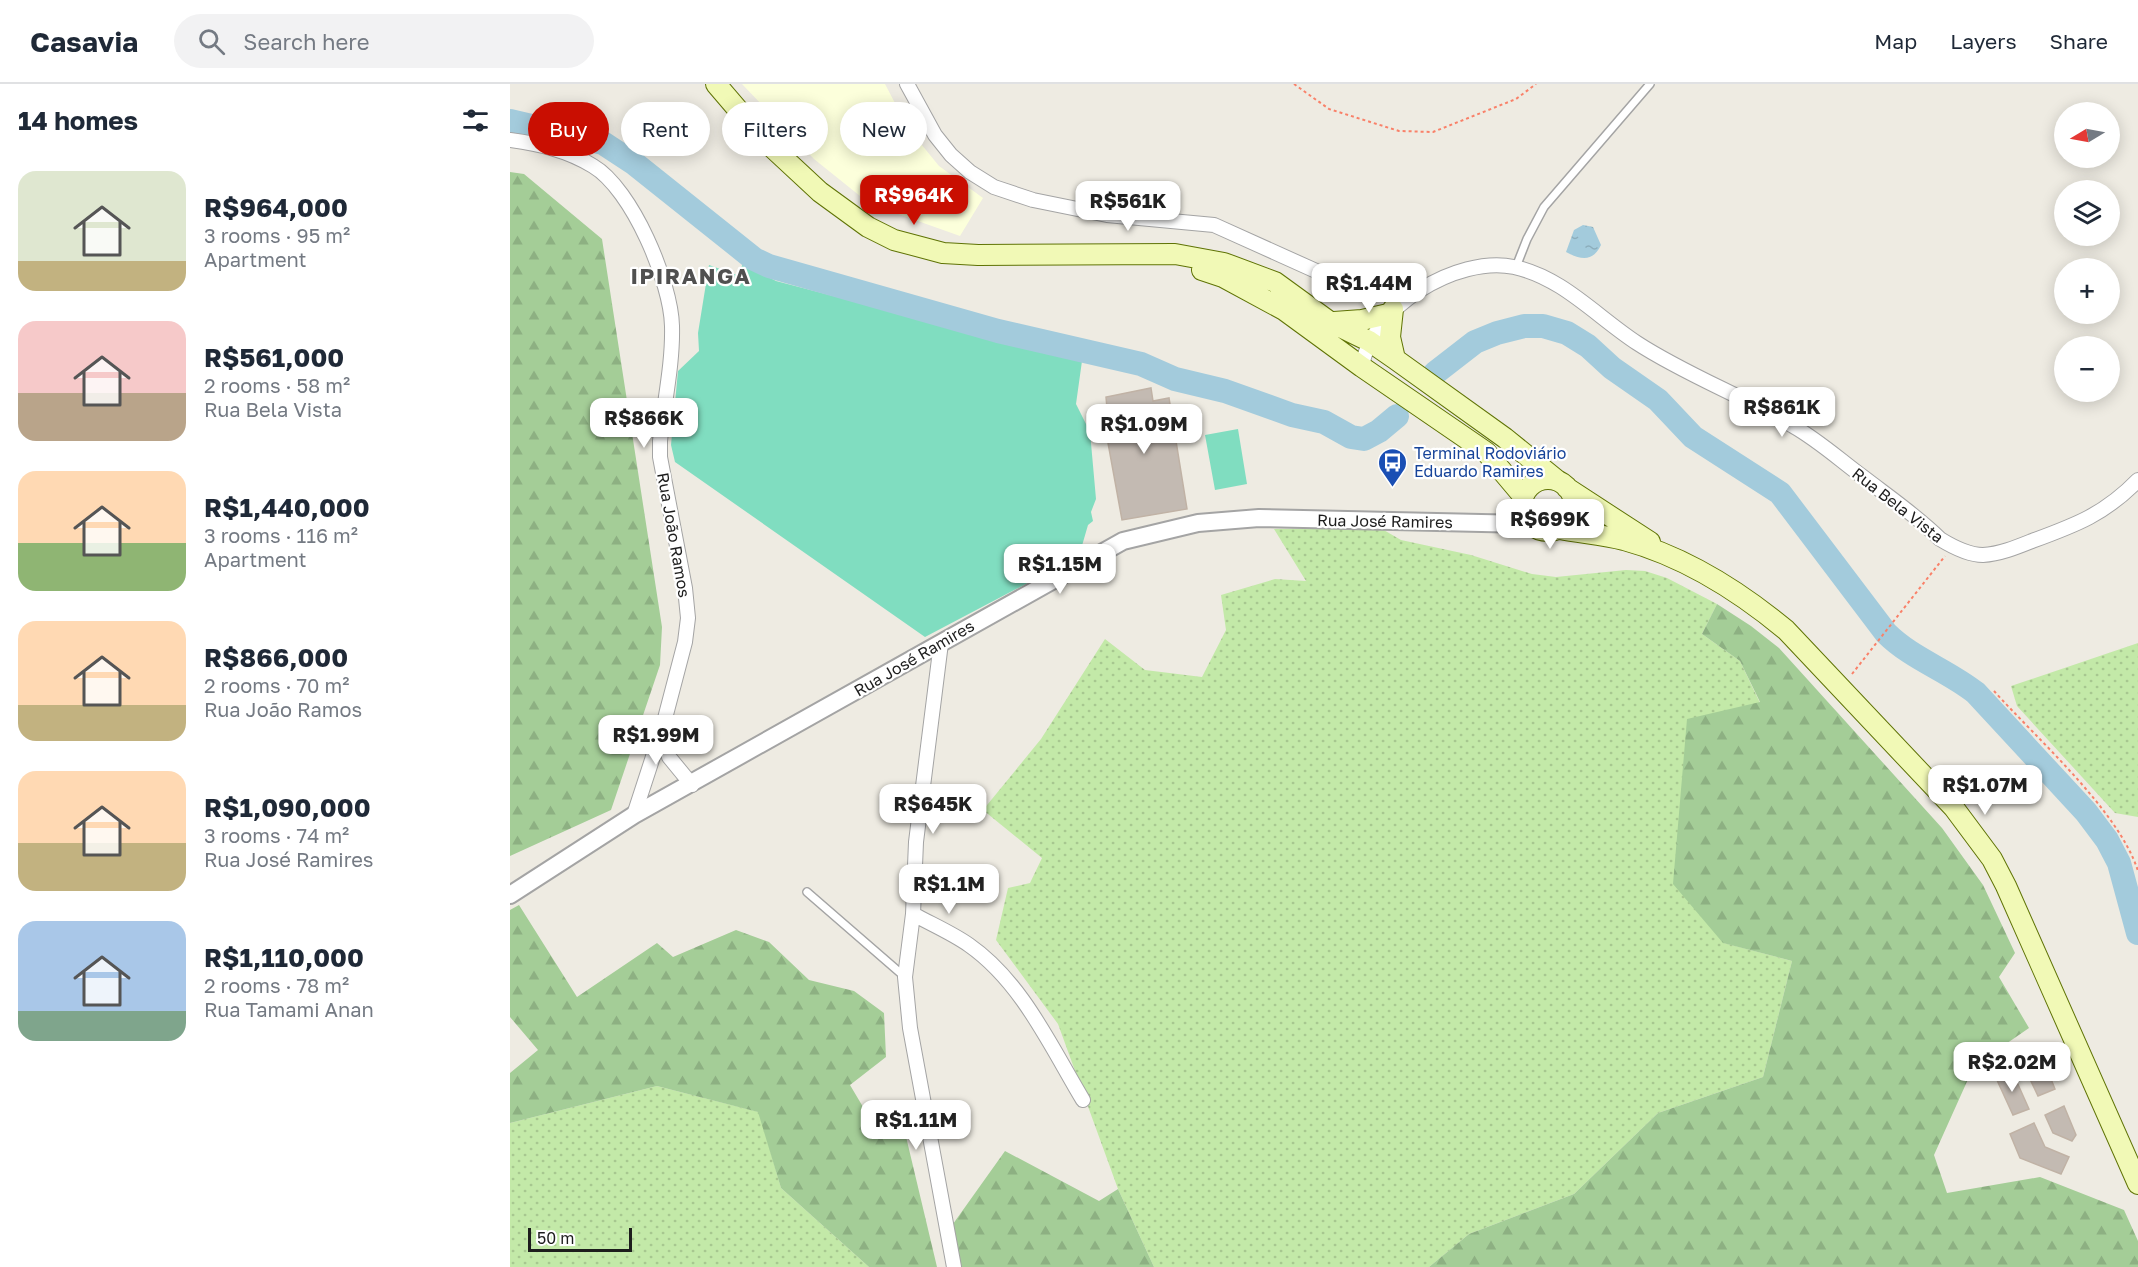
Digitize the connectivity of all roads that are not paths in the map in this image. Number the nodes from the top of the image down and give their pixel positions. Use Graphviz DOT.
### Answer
graph roads {
  1 [pos="716,84"];
  2 [pos="907,84"];
  3 [pos="1650,84"];
  4 [pos="510,140"];
  5 [pos="1150,256"];
  6 [pos="1516,267"];
  7 [pos="1410,296"];
  8 [pos="1390,311"];
  9 [pos="1330,322"];
  10 [pos="1369,341"];
  11 [pos="1395,359"];
  12 [pos="1362,368"];
  13 [pos="2138,480"];
  14 [pos="1562,484"];
  15 [pos="1523,496"];
  16 [pos="1529,524"];
  17 [pos="1560,529"];
  18 [pos="1685,565"];
  19 [pos="941,643"];
  20 [pos="663,726"];
  21 [pos="692,785"];
  22 [pos="634,815"];
  23 [pos="807,892"];
  24 [pos="510,895"];
  25 [pos="913,914"];
  26 [pos="905,977"];
  27 [pos="1083,1100"];
  28 [pos="2138,1184"];
  29 [pos="954,1267"];
  1 -- 5 [label="main road"];
  2 -- 7 [label="street"];
  3 -- 6 [label="lane"];
  4 -- 20 [label="street, Rua João Ramos"];
  5 -- 9 [label="main road"];
  5 -- 12 [label="main road"];
  6 -- 7 [label="street, Rua Bela Vista"];
  6 -- 13 [label="street, Rua Bela Vista"];
  7 -- 8 [label="street, Rua Bela Vista"];
  8 -- 9 [label="main road"];
  8 -- 10 [label="street, Rua Bela Vista"];
  8 -- 11 [label="main road"];
  9 -- 10 [label="main road"];
  10 -- 11 [label="main road"];
  10 -- 12 [label="street"];
  11 -- 14 [label="main road"];
  12 -- 15 [label="main road"];
  14 -- 15 [label="main road"];
  14 -- 17 [label="main road"];
  14 -- 18 [label="main road"];
  15 -- 16 [label="main road"];
  16 -- 17 [label="main road"];
  16 -- 19 [label="street, Rua José Ramires"];
  17 -- 18 [label="main road"];
  18 -- 28 [label="main road"];
  19 -- 21 [label="street, Rua José Ramires"];
  19 -- 25 [label="street"];
  20 -- 21 [label="street, Rua João Ramos"];
  20 -- 22 [label="street, Rua João Ramos"];
  21 -- 22 [label="street, Rua José Ramires"];
  22 -- 24 [label="street, Rua José Ramires"];
  23 -- 26 [label="lane"];
  25 -- 26 [label="street"];
  25 -- 27 [label="street"];
  26 -- 29 [label="street"];
}
